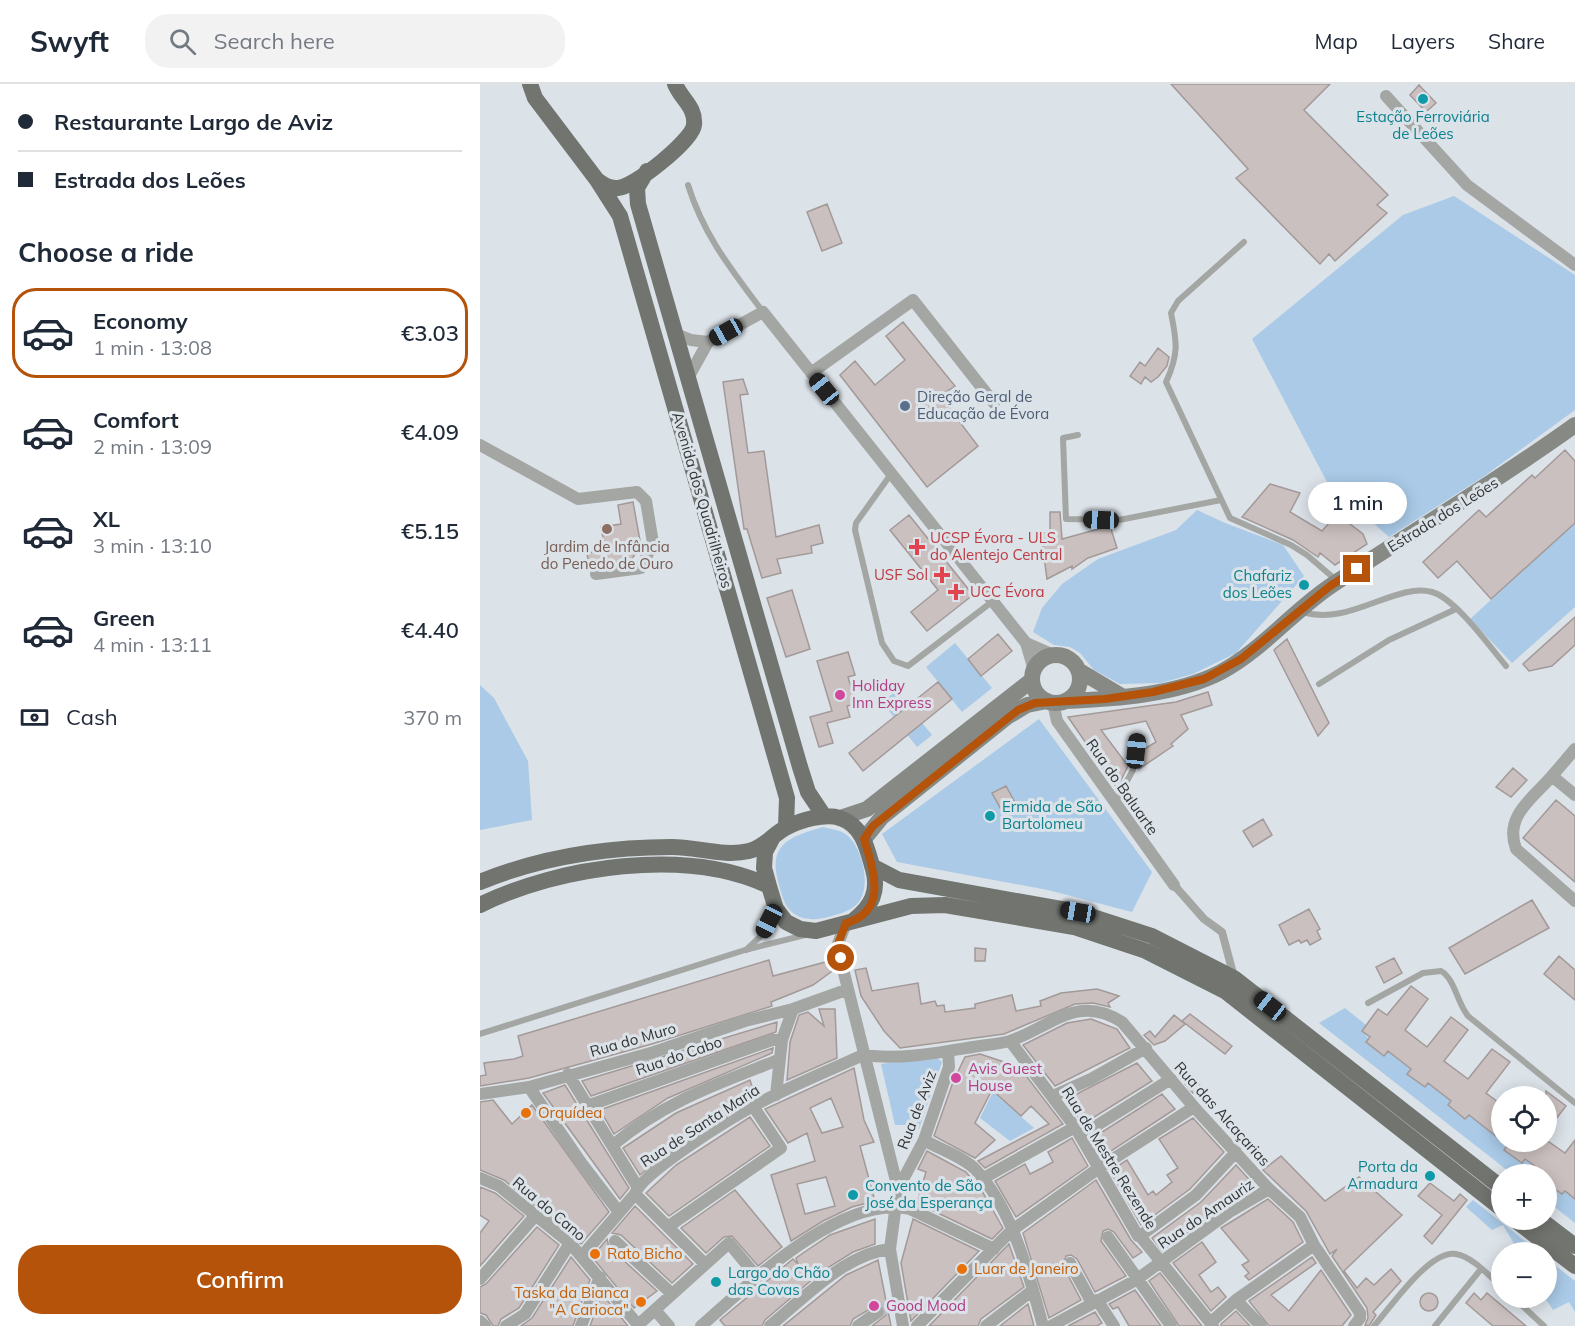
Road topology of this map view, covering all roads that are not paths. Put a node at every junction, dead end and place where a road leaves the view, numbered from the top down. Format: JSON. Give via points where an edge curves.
{"nodes":[{"id":1,"x":530,"y":84,"type":"edge"},
{"id":2,"x":680,"y":92,"type":"edge"},
{"id":3,"x":1386,"y":96,"type":"dead end"},
{"id":4,"x":647,"y":171,"type":"junction"},
{"id":5,"x":597,"y":180,"type":"junction"},
{"id":6,"x":688,"y":184,"type":"dead end"},
{"id":7,"x":1244,"y":242,"type":"dead end"},
{"id":8,"x":1575,"y":265,"type":"edge"},
{"id":9,"x":763,"y":312,"type":"junction"},
{"id":10,"x":676,"y":334,"type":"junction"},
{"id":11,"x":708,"y":342,"type":"junction"},
{"id":12,"x":811,"y":373,"type":"junction"},
{"id":13,"x":688,"y":378,"type":"junction"},
{"id":14,"x":994,"y":403,"type":"dead end"},
{"id":15,"x":1575,"y":425,"type":"edge"},
{"id":16,"x":1078,"y":435,"type":"dead end"},
{"id":17,"x":480,"y":445,"type":"edge"},
{"id":18,"x":892,"y":473,"type":"junction"},
{"id":19,"x":1221,"y":500,"type":"junction"},
{"id":20,"x":596,"y":574,"type":"dead end"},
{"id":21,"x":1338,"y":581,"type":"junction"},
{"id":22,"x":993,"y":601,"type":"junction"},
{"id":23,"x":1456,"y":609,"type":"junction"},
{"id":24,"x":1300,"y":611,"type":"junction"},
{"id":25,"x":1026,"y":643,"type":"junction"},
{"id":26,"x":1056,"y":656,"type":"junction"},
{"id":27,"x":1506,"y":666,"type":"dead end"},
{"id":28,"x":1078,"y":670,"type":"junction"},
{"id":29,"x":1033,"y":675,"type":"junction"},
{"id":30,"x":1319,"y":684,"type":"dead end"},
{"id":31,"x":1120,"y":695,"type":"junction"},
{"id":32,"x":1055,"y":702,"type":"junction"},
{"id":33,"x":1137,"y":739,"type":"dead end"},
{"id":34,"x":1575,"y":749,"type":"edge"},
{"id":35,"x":1552,"y":776,"type":"junction"},
{"id":36,"x":1575,"y":795,"type":"edge"},
{"id":37,"x":1114,"y":803,"type":"junction"},
{"id":38,"x":832,"y":817,"type":"junction"},
{"id":39,"x":780,"y":832,"type":"junction"},
{"id":40,"x":864,"y":839,"type":"junction"},
{"id":41,"x":872,"y":866,"type":"junction"},
{"id":42,"x":480,"y":882,"type":"edge"},
{"id":43,"x":1174,"y":885,"type":"joint"},
{"id":44,"x":769,"y":886,"type":"junction"},
{"id":45,"x":1575,"y":901,"type":"edge"},
{"id":46,"x":480,"y":905,"type":"edge"},
{"id":47,"x":776,"y":909,"type":"junction"},
{"id":48,"x":850,"y":922,"type":"junction"},
{"id":49,"x":816,"y":931,"type":"junction"},
{"id":50,"x":746,"y":950,"type":"junction"},
{"id":51,"x":1234,"y":978,"type":"junction"},
{"id":52,"x":846,"y":990,"type":"junction"},
{"id":53,"x":1368,"y":1003,"type":"dead end"},
{"id":54,"x":793,"y":1009,"type":"junction"},
{"id":55,"x":480,"y":1034,"type":"edge"},
{"id":56,"x":782,"y":1040,"type":"junction"},
{"id":57,"x":1010,"y":1041,"type":"junction"},
{"id":58,"x":1146,"y":1048,"type":"junction"},
{"id":59,"x":948,"y":1052,"type":"junction"},
{"id":60,"x":863,"y":1055,"type":"junction"},
{"id":61,"x":778,"y":1059,"type":"junction"},
{"id":62,"x":568,"y":1074,"type":"junction"},
{"id":63,"x":1171,"y":1079,"type":"junction"},
{"id":64,"x":529,"y":1087,"type":"junction"},
{"id":65,"x":480,"y":1094,"type":"edge"},
{"id":66,"x":776,"y":1095,"type":"junction"},
{"id":67,"x":1053,"y":1096,"type":"junction"},
{"id":68,"x":1575,"y":1102,"type":"edge"},
{"id":69,"x":587,"y":1106,"type":"junction"},
{"id":70,"x":753,"y":1106,"type":"junction"},
{"id":71,"x":1194,"y":1107,"type":"junction"},
{"id":72,"x":1078,"y":1131,"type":"junction"},
{"id":73,"x":924,"y":1140,"type":"junction"},
{"id":74,"x":613,"y":1145,"type":"junction"},
{"id":75,"x":1236,"y":1152,"type":"junction"},
{"id":76,"x":1099,"y":1168,"type":"junction"},
{"id":77,"x":480,"y":1178,"type":"edge"},
{"id":78,"x":982,"y":1179,"type":"junction"},
{"id":79,"x":1491,"y":1179,"type":"edge"},
{"id":80,"x":898,"y":1189,"type":"junction"},
{"id":81,"x":1269,"y":1189,"type":"junction"},
{"id":82,"x":636,"y":1190,"type":"junction"},
{"id":83,"x":1491,"y":1200,"type":"edge"},
{"id":84,"x":896,"y":1206,"type":"junction"},
{"id":85,"x":619,"y":1212,"type":"junction"},
{"id":86,"x":534,"y":1216,"type":"junction"},
{"id":87,"x":669,"y":1226,"type":"junction"},
{"id":88,"x":1528,"y":1230,"type":"edge"},
{"id":89,"x":1554,"y":1230,"type":"edge"},
{"id":90,"x":1011,"y":1231,"type":"junction"},
{"id":91,"x":1140,"y":1236,"type":"junction"},
{"id":92,"x":1108,"y":1237,"type":"dead end"},
{"id":93,"x":615,"y":1241,"type":"dead end"},
{"id":94,"x":570,"y":1243,"type":"junction"},
{"id":95,"x":1314,"y":1245,"type":"junction"},
{"id":96,"x":1575,"y":1246,"type":"edge"},
{"id":97,"x":890,"y":1249,"type":"junction"},
{"id":98,"x":994,"y":1249,"type":"junction"},
{"id":99,"x":582,"y":1256,"type":"junction"},
{"id":100,"x":1070,"y":1263,"type":"dead end"},
{"id":101,"x":1161,"y":1263,"type":"junction"},
{"id":102,"x":705,"y":1264,"type":"junction"},
{"id":103,"x":1575,"y":1266,"type":"edge"},
{"id":104,"x":1481,"y":1269,"type":"junction"},
{"id":105,"x":600,"y":1276,"type":"junction"},
{"id":106,"x":757,"y":1277,"type":"junction"},
{"id":107,"x":1491,"y":1278,"type":"edge"},
{"id":108,"x":480,"y":1279,"type":"edge"},
{"id":109,"x":1138,"y":1279,"type":"junction"},
{"id":110,"x":1033,"y":1290,"type":"junction"},
{"id":111,"x":671,"y":1293,"type":"junction"},
{"id":112,"x":1236,"y":1300,"type":"junction"},
{"id":113,"x":1095,"y":1301,"type":"junction"},
{"id":114,"x":889,"y":1306,"type":"junction"},
{"id":115,"x":1525,"y":1308,"type":"edge"},
{"id":116,"x":655,"y":1310,"type":"junction"},
{"id":117,"x":480,"y":1321,"type":"edge"},
{"id":118,"x":1072,"y":1321,"type":"edge"},
{"id":119,"x":715,"y":1322,"type":"edge"},
{"id":120,"x":1212,"y":1324,"type":"edge"},
{"id":121,"x":639,"y":1325,"type":"edge"},
{"id":122,"x":485,"y":1326,"type":"edge"},
{"id":123,"x":506,"y":1326,"type":"edge"},
{"id":124,"x":580,"y":1326,"type":"edge"},
{"id":125,"x":669,"y":1326,"type":"edge"},
{"id":126,"x":701,"y":1326,"type":"edge"},
{"id":127,"x":770,"y":1326,"type":"edge"},
{"id":128,"x":858,"y":1326,"type":"edge"},
{"id":129,"x":903,"y":1326,"type":"edge"},
{"id":130,"x":917,"y":1326,"type":"edge"},
{"id":131,"x":986,"y":1326,"type":"edge"},
{"id":132,"x":1043,"y":1326,"type":"edge"},
{"id":133,"x":1051,"y":1326,"type":"edge"},
{"id":134,"x":1114,"y":1326,"type":"edge"},
{"id":135,"x":1172,"y":1326,"type":"edge"},
{"id":136,"x":1261,"y":1326,"type":"edge"},
{"id":137,"x":1354,"y":1326,"type":"edge"},
{"id":138,"x":1374,"y":1326,"type":"edge"},
{"id":139,"x":1435,"y":1326,"type":"edge"},
{"id":140,"x":1544,"y":1326,"type":"edge"}],
"edges":[{"from":1,"to":5,"type":"main road","name":"Avenida dos Quadrilheiros","via":[[534,98]]},
{"from":2,"to":4,"type":"main road","via":[[694,122],[691,135]]},
{"from":3,"to":8,"type":"street","via":[[1467,185]]},
{"from":4,"to":5,"type":"main road","via":[[617,189]]},
{"from":4,"to":10,"type":"main road","name":"Avenida dos Quadrilheiros","via":[[638,188],[638,204]]},
{"from":5,"to":39,"type":"main road","name":"Avenida dos Quadrilheiros","via":[[617,208],[625,233],[787,798]]},
{"from":6,"to":9,"type":"lane","via":[[699,219],[714,246]]},
{"from":7,"to":19,"type":"lane","via":[[1178,301],[1171,313],[1177,346],[1175,364],[1166,382]]},
{"from":9,"to":11,"type":"street"},
{"from":9,"to":12,"type":"street"},
{"from":10,"to":11,"type":"street"},
{"from":10,"to":13,"type":"main road","name":"Avenida dos Quadrilheiros"},
{"from":11,"to":13,"type":"street"},
{"from":12,"to":14,"type":"street","via":[[913,300]]},
{"from":12,"to":18,"type":"street"},
{"from":13,"to":38,"type":"main road","name":"Avenida dos Quadrilheiros","via":[[806,784],[815,805]]},
{"from":15,"to":21,"type":"main road","name":"Estrada dos Leões","via":[[1508,474]]},
{"from":16,"to":19,"type":"lane","via":[[1063,438],[1066,519],[1119,520]]},
{"from":17,"to":20,"type":"street","via":[[578,499],[637,492],[646,501],[653,543],[641,568]]},
{"from":18,"to":22,"type":"street"},
{"from":18,"to":22,"type":"lane","via":[[855,530],[882,643],[894,661],[908,666]]},
{"from":19,"to":21,"type":"lane","via":[[1230,518],[1291,545]]},
{"from":21,"to":24,"type":"main road","name":"Estrada dos Leões"},
{"from":22,"to":25,"type":"street"},
{"from":23,"to":24,"type":"lane","via":[[1432,592],[1413,592],[1331,616]]},
{"from":23,"to":27,"type":"lane"},
{"from":23,"to":30,"type":"lane","via":[[1389,640]]},
{"from":24,"to":31,"type":"main road","name":"Estrada dos Leões","via":[[1221,672],[1170,689]]},
{"from":25,"to":26,"type":"street"},
{"from":25,"to":29,"type":"street"},
{"from":26,"to":28,"type":"main road","via":[[1073,663]]},
{"from":26,"to":29,"type":"main road","via":[[1039,663]]},
{"from":28,"to":31,"type":"main road"},
{"from":28,"to":32,"type":"main road","via":[[1078,688]]},
{"from":29,"to":32,"type":"main road","via":[[1039,696]]},
{"from":29,"to":38,"type":"main road","via":[[867,809]]},
{"from":31,"to":32,"type":"main road","name":"Estrada dos Leões"},
{"from":32,"to":37,"type":"street","name":"Rua do Baluarte","via":[[1057,722]]},
{"from":32,"to":40,"type":"main road","name":"Estrada dos Leões","via":[[1027,705],[1007,717],[882,817]]},
{"from":33,"to":37,"type":"lane","via":[[1133,770]]},
{"from":34,"to":35,"type":"street"},
{"from":35,"to":36,"type":"street"},
{"from":35,"to":45,"type":"street","via":[[1514,820],[1513,839],[1516,849]]},
{"from":37,"to":43,"type":"street","name":"Rua do Baluarte"},
{"from":38,"to":39,"type":"main road"},
{"from":38,"to":40,"type":"main road","via":[[854,826]]},
{"from":39,"to":42,"type":"main road","via":[[760,848],[740,853],[645,847],[561,857],[516,867]]},
{"from":39,"to":44,"type":"main road","via":[[765,852]]},
{"from":40,"to":41,"type":"main road"},
{"from":41,"to":48,"type":"main road","via":[[876,880],[874,896],[867,910]]},
{"from":41,"to":51,"type":"main road","via":[[899,880],[1078,912],[1152,936]]},
{"from":43,"to":51,"type":"street","via":[[1204,919],[1222,932]]},
{"from":44,"to":46,"type":"main road","via":[[705,867],[623,867],[546,881]]},
{"from":44,"to":47,"type":"main road"},
{"from":47,"to":49,"type":"main road","via":[[786,922]]},
{"from":47,"to":50,"type":"lane","via":[[763,934]]},
{"from":48,"to":49,"type":"main road"},
{"from":48,"to":52,"type":"street","name":"Rua de Aviz","via":[[838,944]]},
{"from":48,"to":83,"type":"main road","via":[[911,906],[945,905],[1074,927],[1146,951],[1225,992]]},
{"from":49,"to":50,"type":"lane"},
{"from":50,"to":55,"type":"lane"},
{"from":51,"to":79,"type":"main road"},
{"from":52,"to":54,"type":"street","name":"Rua do Muro"},
{"from":52,"to":60,"type":"street","name":"Rua de Aviz"},
{"from":53,"to":68,"type":"lane","via":[[1423,973],[1441,971],[1468,1016]]},
{"from":54,"to":56,"type":"street"},
{"from":54,"to":62,"type":"street","name":"Rua do Muro"},
{"from":56,"to":61,"type":"street"},
{"from":56,"to":69,"type":"street","name":"Rua do Cabo","via":[[760,1043]]},
{"from":57,"to":58,"type":"street","name":"Rua das Alcaçarias","via":[[1066,1014],[1095,1010],[1122,1022]]},
{"from":57,"to":59,"type":"street","name":"Rua das Alcaçarias"},
{"from":57,"to":67,"type":"street","name":"Rua de Mestre Rezende"},
{"from":58,"to":63,"type":"street","name":"Rua das Alcaçarias"},
{"from":58,"to":67,"type":"street"},
{"from":59,"to":60,"type":"street","name":"Rua de Aviz","via":[[898,1057]]},
{"from":59,"to":73,"type":"street","name":"Rua de Aviz","via":[[949,1067]]},
{"from":60,"to":66,"type":"street","name":"Rua de Santa Maria"},
{"from":60,"to":80,"type":"street","name":"Rua de Aviz"},
{"from":61,"to":66,"type":"street"},
{"from":61,"to":74,"type":"street","via":[[676,1101]]},
{"from":62,"to":64,"type":"street","name":"Rua do Muro"},
{"from":62,"to":69,"type":"street"},
{"from":63,"to":71,"type":"street","name":"Rua das Alcaçarias"},
{"from":63,"to":72,"type":"street"},
{"from":64,"to":65,"type":"street","name":"Rua do Muro"},
{"from":64,"to":85,"type":"street"},
{"from":66,"to":70,"type":"street","name":"Rua de Santa Maria"},
{"from":67,"to":72,"type":"street","name":"Rua de Mestre Rezende"},
{"from":69,"to":74,"type":"street"},
{"from":70,"to":82,"type":"street","name":"Rua de Santa Maria","via":[[658,1168]]},
{"from":70,"to":87,"type":"street","via":[[781,1148]]},
{"from":71,"to":75,"type":"street","name":"Rua das Alcaçarias"},
{"from":71,"to":76,"type":"street"},
{"from":72,"to":76,"type":"street","name":"Rua de Mestre Rezende"},
{"from":72,"to":78,"type":"street"},
{"from":73,"to":78,"type":"street","via":[[975,1168]]},
{"from":73,"to":80,"type":"street","name":"Rua de Aviz"},
{"from":74,"to":82,"type":"street"},
{"from":75,"to":81,"type":"street","name":"Rua das Alcaçarias"},
{"from":75,"to":91,"type":"street","via":[[1196,1195]]},
{"from":76,"to":90,"type":"street"},
{"from":76,"to":91,"type":"street","name":"Rua de Mestre Rezende"},
{"from":77,"to":86,"type":"street","name":"Rua do Cano","via":[[499,1186]]},
{"from":78,"to":90,"type":"street"},
{"from":80,"to":84,"type":"street","name":"Rua de Aviz"},
{"from":81,"to":95,"type":"street","name":"Rua das Alcaçarias","via":[[1300,1217]]},
{"from":81,"to":101,"type":"street","name":"Rua do Amauriz","via":[[1231,1211]]},
{"from":82,"to":85,"type":"street","name":"Rua de Santa Maria"},
{"from":82,"to":87,"type":"street"},
{"from":84,"to":97,"type":"street","name":"Rua de Aviz"},
{"from":84,"to":98,"type":"street"},
{"from":84,"to":106,"type":"street","via":[[871,1210],[816,1232]]},
{"from":85,"to":99,"type":"street","name":"Rua de Santa Maria"},
{"from":86,"to":94,"type":"street","name":"Rua do Cano"},
{"from":86,"to":108,"type":"street"},
{"from":87,"to":102,"type":"street"},
{"from":88,"to":103,"type":"main road"},
{"from":89,"to":96,"type":"main road"},
{"from":90,"to":98,"type":"street"},
{"from":90,"to":110,"type":"street"},
{"from":91,"to":101,"type":"street","name":"Rua de Mestre Rezende"},
{"from":92,"to":109,"type":"street"},
{"from":93,"to":111,"type":"street"},
{"from":94,"to":99,"type":"street","name":"Rua do Cano"},
{"from":94,"to":123,"type":"street","via":[[525,1314]]},
{"from":95,"to":112,"type":"street"},
{"from":95,"to":137,"type":"street","name":"Rua das Alcaçarias","via":[[1360,1313]]},
{"from":97,"to":114,"type":"street","name":"Rua de Aviz"},
{"from":97,"to":127,"type":"street","via":[[855,1259]]},
{"from":98,"to":130,"type":"street"},
{"from":99,"to":105,"type":"street","name":"Rua do Cano"},
{"from":100,"to":113,"type":"street"},
{"from":101,"to":109,"type":"street","name":"Rua do Amauriz"},
{"from":101,"to":120,"type":"street","name":"Rua de Mestre Rezende"},
{"from":102,"to":106,"type":"street","via":[[729,1243]]},
{"from":102,"to":111,"type":"street"},
{"from":104,"to":107,"type":"lane"},
{"from":104,"to":138,"type":"lane","via":[[1456,1254],[1434,1259]]},
{"from":104,"to":139,"type":"lane"},
{"from":105,"to":121,"type":"street","name":"Rua do Cano"},
{"from":105,"to":124,"type":"street"},
{"from":106,"to":119,"type":"street"},
{"from":109,"to":113,"type":"street"},
{"from":109,"to":135,"type":"street"},
{"from":110,"to":131,"type":"street"},
{"from":110,"to":132,"type":"street"},
{"from":111,"to":116,"type":"street"},
{"from":112,"to":120,"type":"street"},
{"from":112,"to":136,"type":"street"},
{"from":113,"to":118,"type":"street"},
{"from":113,"to":134,"type":"street"},
{"from":114,"to":128,"type":"street"},
{"from":114,"to":129,"type":"street","name":"Rua de Aviz"},
{"from":115,"to":140,"type":"lane"},
{"from":116,"to":121,"type":"street"},
{"from":116,"to":125,"type":"street"},
{"from":117,"to":122,"type":"street"},
{"from":118,"to":133,"type":"street"},
{"from":119,"to":126,"type":"street"}]}
